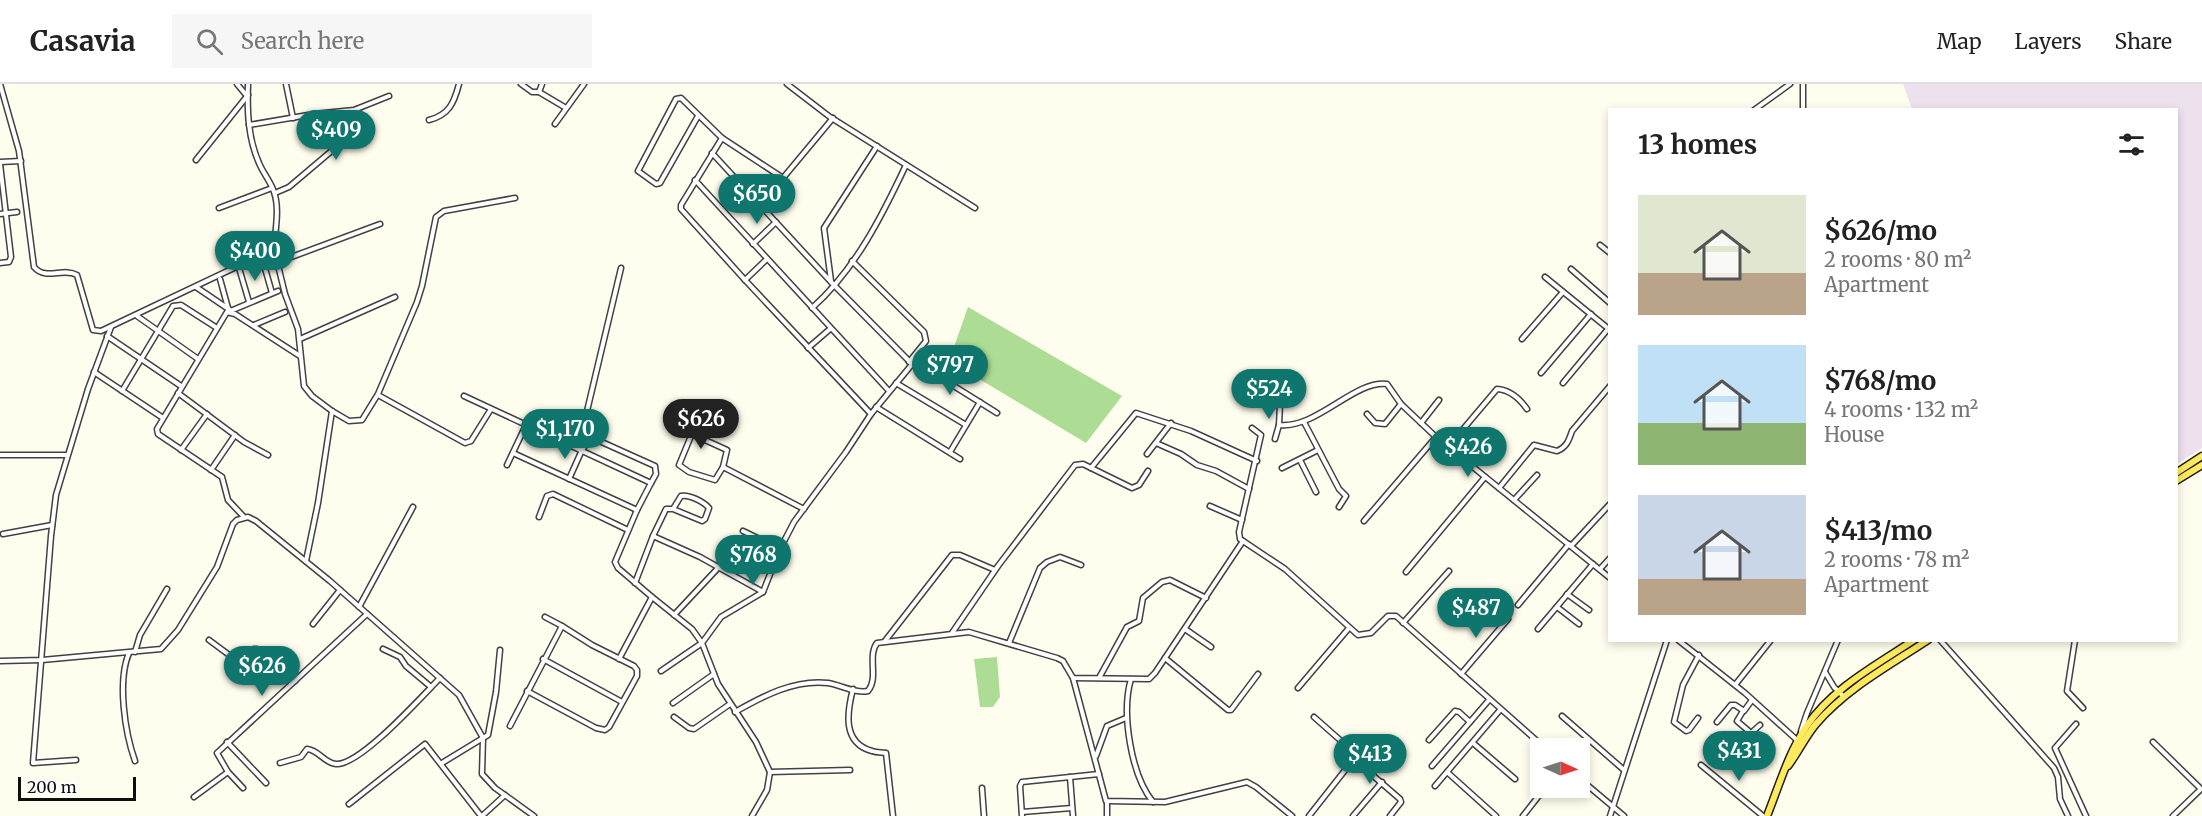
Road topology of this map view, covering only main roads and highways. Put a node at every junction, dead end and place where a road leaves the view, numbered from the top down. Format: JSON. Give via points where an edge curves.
{"nodes":[{"id":1,"x":2202,"y":456,"type":"edge"},
{"id":2,"x":2202,"y":465,"type":"edge"},
{"id":3,"x":2178,"y":472,"type":"edge"},
{"id":4,"x":2178,"y":480,"type":"edge"},
{"id":5,"x":1911,"y":642,"type":"edge"},
{"id":6,"x":1926,"y":642,"type":"edge"},
{"id":7,"x":1841,"y":695,"type":"junction"},
{"id":8,"x":1784,"y":772,"type":"junction"},
{"id":9,"x":1765,"y":816,"type":"edge"}],
"edges":[{"from":1,"to":3,"type":"main road"},
{"from":2,"to":4,"type":"main road"},
{"from":5,"to":7,"type":"main road","via":[[1868,670]]},
{"from":6,"to":7,"type":"main road"},
{"from":7,"to":8,"type":"main road","via":[[1816,723]]},
{"from":7,"to":8,"type":"main road","via":[[1814,716]]},
{"from":8,"to":9,"type":"main road"}]}
